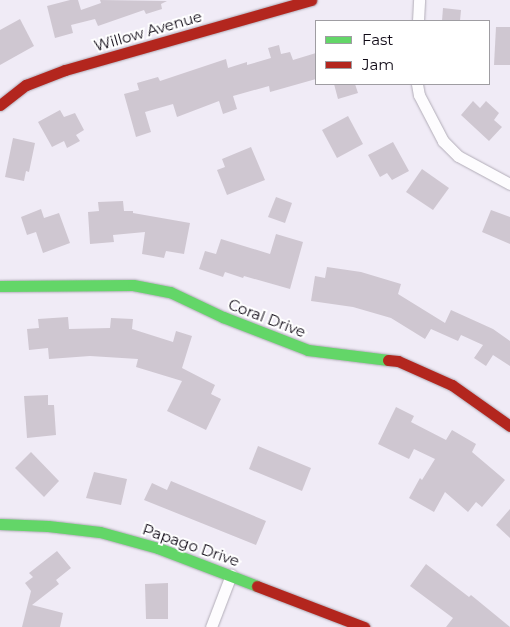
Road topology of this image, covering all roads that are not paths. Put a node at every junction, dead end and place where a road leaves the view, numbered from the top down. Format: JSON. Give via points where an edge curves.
{"nodes":[{"id":1,"x":311,"y":0,"type":"edge"},
{"id":2,"x":419,"y":0,"type":"edge"},
{"id":3,"x":418,"y":20,"type":"edge"},
{"id":4,"x":417,"y":85,"type":"edge"},
{"id":5,"x":0,"y":105,"type":"edge"},
{"id":6,"x":510,"y":184,"type":"edge"},
{"id":7,"x":0,"y":286,"type":"edge"},
{"id":8,"x":510,"y":426,"type":"edge"},
{"id":9,"x":0,"y":524,"type":"edge"},
{"id":10,"x":231,"y":575,"type":"junction"},
{"id":11,"x":211,"y":627,"type":"edge"},
{"id":12,"x":364,"y":627,"type":"edge"}],
"edges":[{"from":1,"to":5,"type":"street","name":"Willow Avenue","via":[[65,70],[26,86]]},
{"from":2,"to":3,"type":"street"},
{"from":4,"to":6,"type":"street","via":[[418,94],[443,141],[458,156]]},
{"from":7,"to":8,"type":"street","name":"Coral Drive","via":[[134,286],[170,292],[223,317],[308,350],[398,361],[452,385]]},
{"from":9,"to":10,"type":"street","name":"Papago Drive","via":[[100,532],[158,548]]},
{"from":10,"to":11,"type":"street"},
{"from":10,"to":12,"type":"street","name":"Papago Drive"}]}
